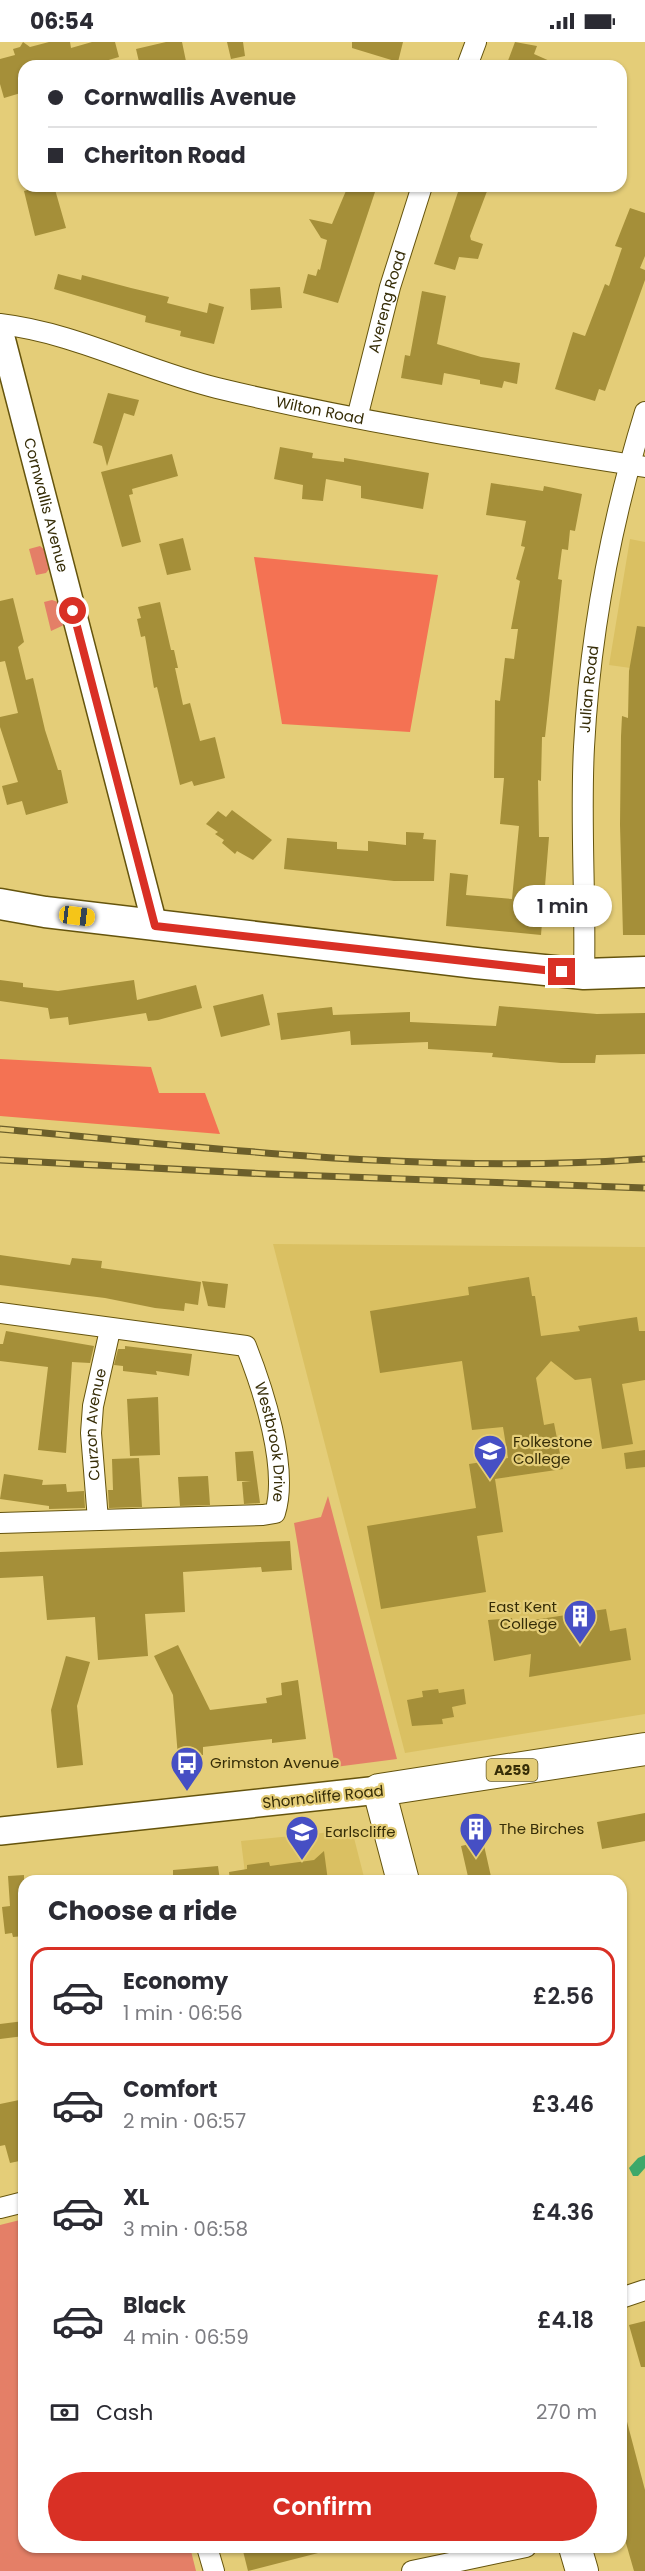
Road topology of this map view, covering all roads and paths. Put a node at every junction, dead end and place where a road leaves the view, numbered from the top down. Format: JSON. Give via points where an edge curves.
{"nodes":[{"id":1,"x":476,"y":42,"type":"edge"},
{"id":2,"x":469,"y":60,"type":"edge"},
{"id":3,"x":420,"y":192,"type":"edge"},
{"id":4,"x":0,"y":326,"type":"edge"},
{"id":5,"x":645,"y":411,"type":"edge"},
{"id":6,"x":357,"y":418,"type":"junction"},
{"id":7,"x":637,"y":465,"type":"edge"},
{"id":8,"x":0,"y":904,"type":"edge"},
{"id":9,"x":155,"y":926,"type":"junction"},
{"id":10,"x":645,"y":972,"type":"edge"},
{"id":11,"x":584,"y":974,"type":"junction"},
{"id":12,"x":0,"y":1313,"type":"edge"},
{"id":13,"x":110,"y":1330,"type":"junction"},
{"id":14,"x":98,"y":1520,"type":"junction"},
{"id":15,"x":0,"y":1523,"type":"edge"},
{"id":16,"x":645,"y":1749,"type":"edge"},
{"id":17,"x":379,"y":1790,"type":"junction"},
{"id":18,"x":0,"y":1831,"type":"edge"},
{"id":19,"x":401,"y":1875,"type":"edge"},
{"id":20,"x":18,"y":2204,"type":"edge"},
{"id":21,"x":0,"y":2208,"type":"edge"},
{"id":22,"x":645,"y":2290,"type":"edge"},
{"id":23,"x":627,"y":2296,"type":"edge"},
{"id":24,"x":208,"y":2553,"type":"edge"},
{"id":25,"x":498,"y":2553,"type":"edge"},
{"id":26,"x":577,"y":2553,"type":"edge"},
{"id":27,"x":213,"y":2571,"type":"edge"},
{"id":28,"x":412,"y":2571,"type":"edge"},
{"id":29,"x":582,"y":2571,"type":"edge"}],
"edges":[{"from":1,"to":2,"type":"street"},
{"from":3,"to":6,"type":"street","name":"Avereng Road","via":[[390,287]]},
{"from":4,"to":6,"type":"street","name":"Wilton Road","via":[[55,334],[213,387]]},
{"from":4,"to":9,"type":"street","name":"Cornwallis Avenue"},
{"from":5,"to":7,"type":"street","name":"Julian Road"},
{"from":6,"to":7,"type":"street","name":"Wilton Road"},
{"from":7,"to":11,"type":"street","name":"Julian Road","via":[[597,625],[588,698],[581,829]]},
{"from":8,"to":9,"type":"main road"},
{"from":9,"to":11,"type":"main road"},
{"from":10,"to":11,"type":"main road"},
{"from":12,"to":13,"type":"street","name":"Westbrook Drive"},
{"from":13,"to":14,"type":"street","name":"Curzon Avenue","via":[[91,1433]]},
{"from":13,"to":14,"type":"street","name":"Westbrook Drive","via":[[246,1346],[274,1435],[279,1502],[275,1513],[263,1515]]},
{"from":14,"to":15,"type":"street","name":"Westbrook Drive"},
{"from":16,"to":17,"type":"highway","name":"Shorncliffe Road","number":"A259"},
{"from":17,"to":18,"type":"main road","name":"Shorncliffe Road"},
{"from":17,"to":19,"type":"highway"},
{"from":20,"to":21,"type":"street"},
{"from":22,"to":23,"type":"street"},
{"from":24,"to":27,"type":"street"},
{"from":25,"to":28,"type":"street"},
{"from":26,"to":29,"type":"highway"}]}
